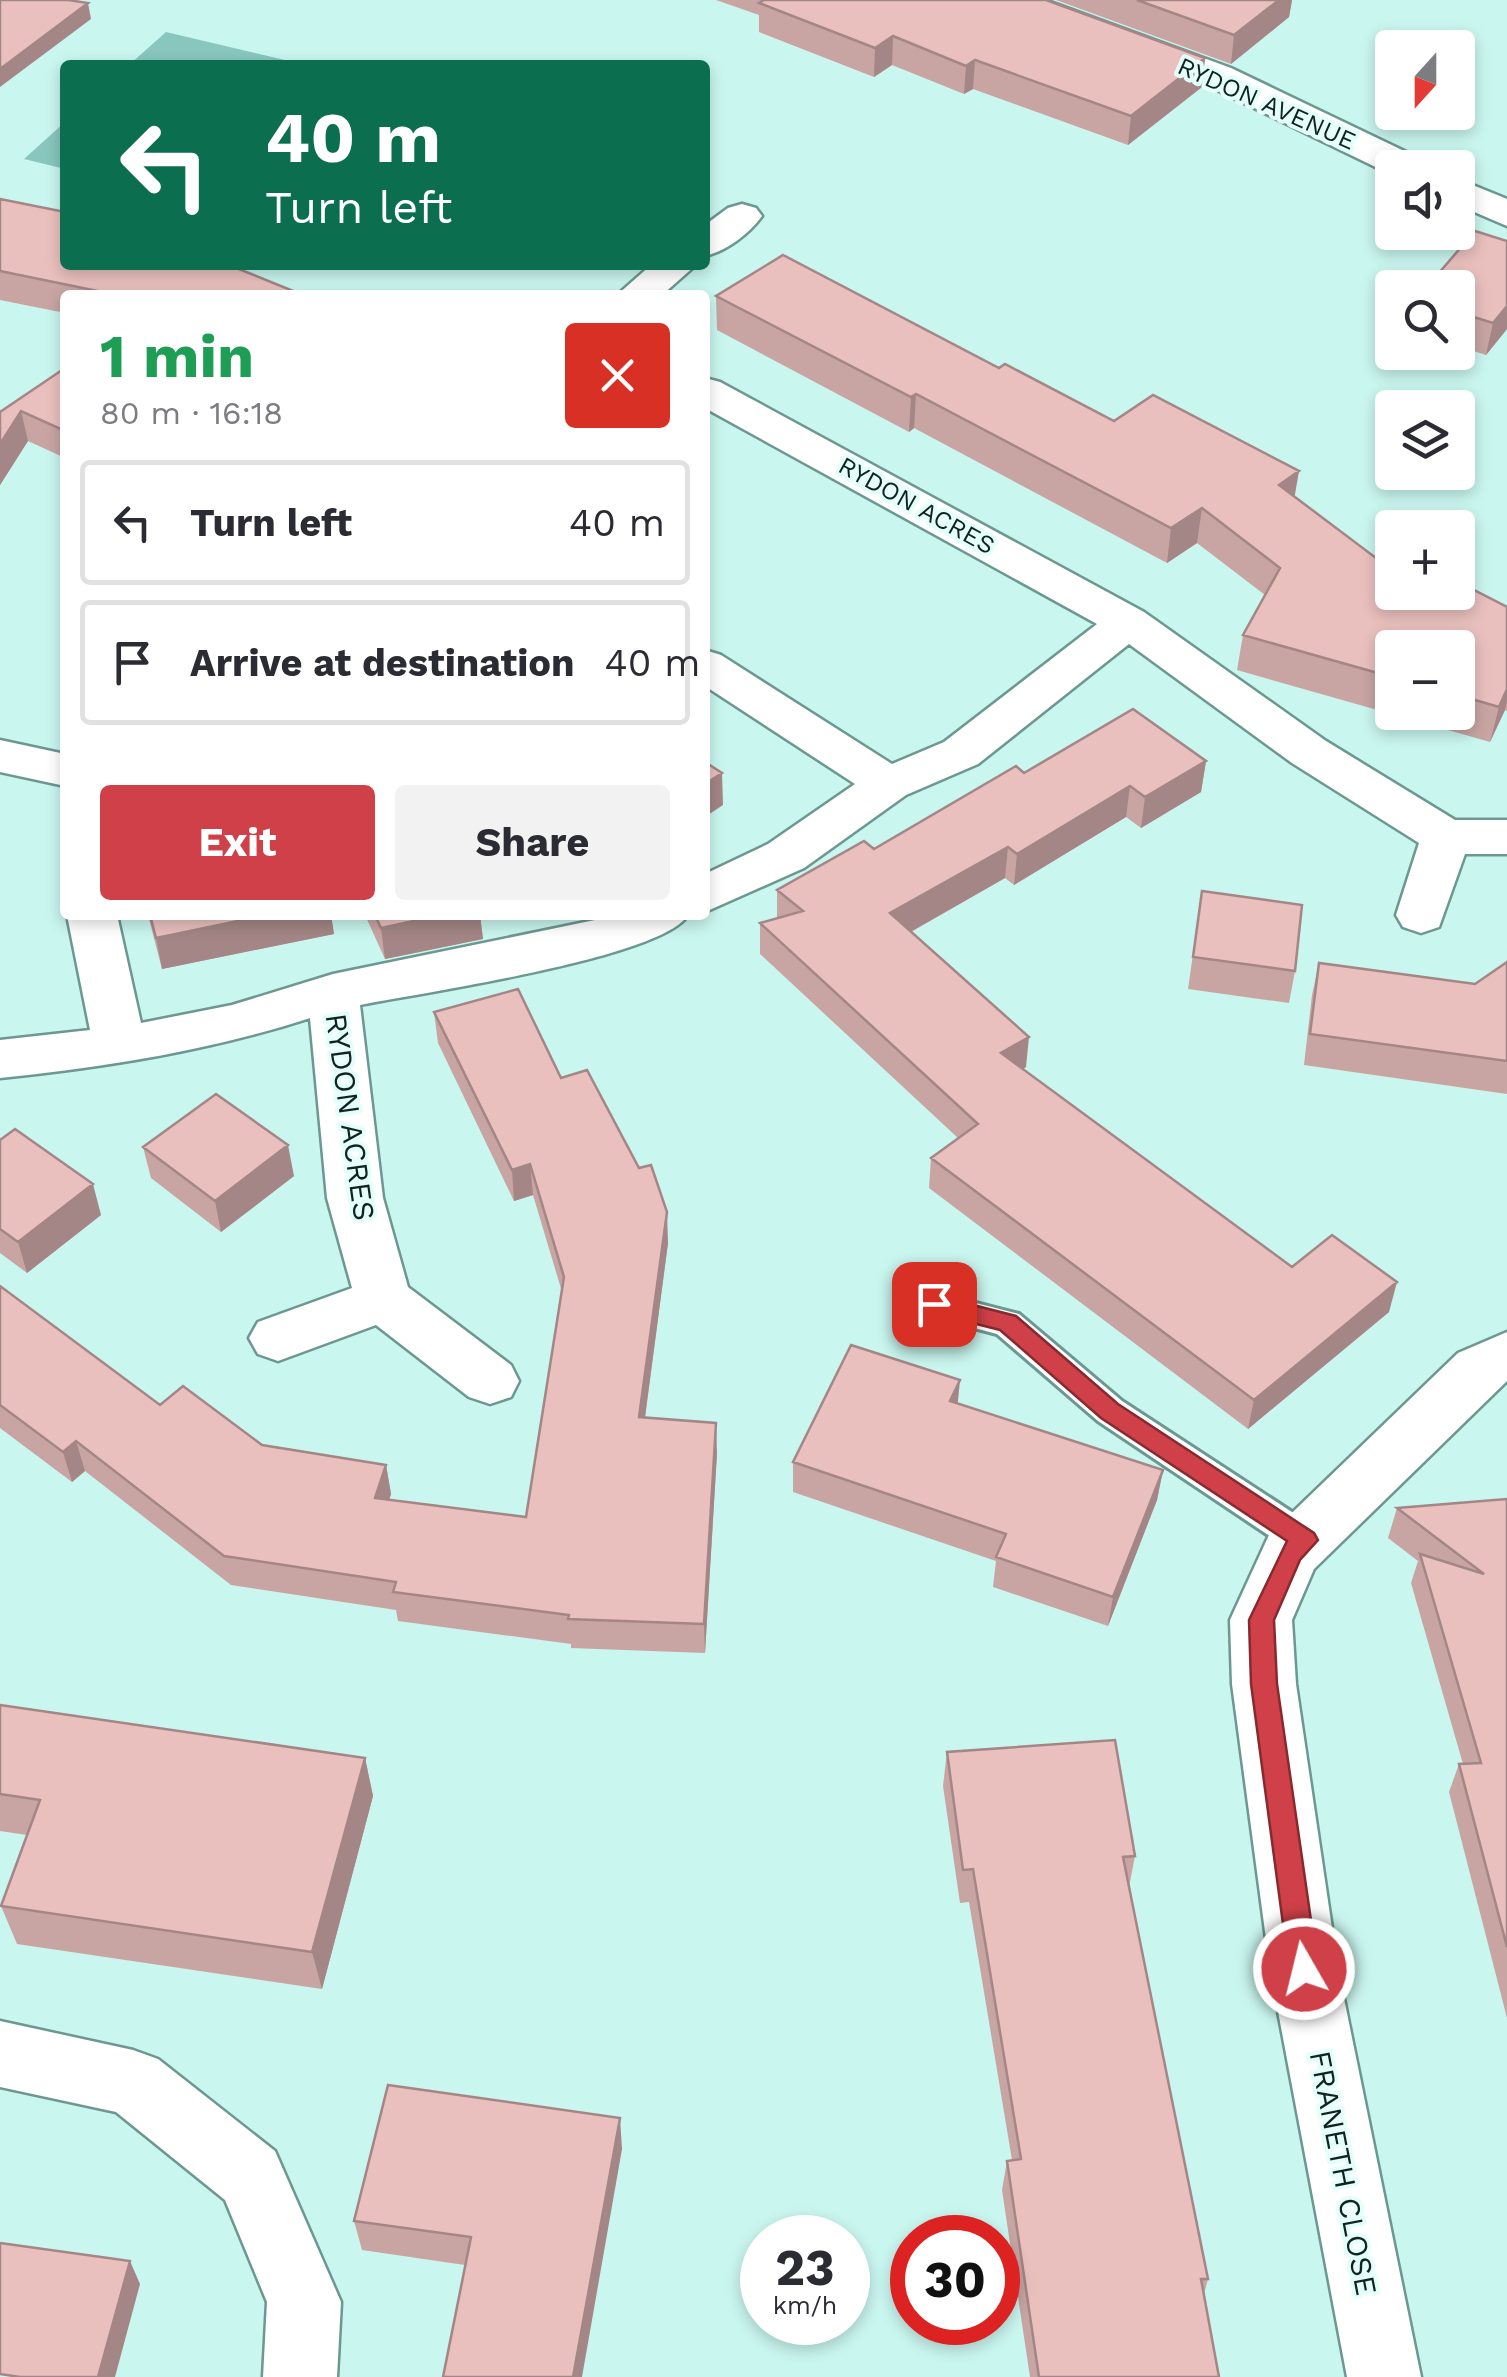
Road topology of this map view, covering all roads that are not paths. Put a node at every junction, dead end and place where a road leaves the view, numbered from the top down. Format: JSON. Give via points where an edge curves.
{"nodes":[{"id":1,"x":1012,"y":0,"type":"edge"},
{"id":2,"x":1107,"y":0,"type":"edge"},
{"id":3,"x":1202,"y":36,"type":"edge"},
{"id":4,"x":1375,"y":152,"type":"edge"},
{"id":5,"x":1475,"y":199,"type":"edge"},
{"id":6,"x":1507,"y":214,"type":"edge"},
{"id":7,"x":742,"y":216,"type":"dead end"},
{"id":8,"x":710,"y":240,"type":"edge"},
{"id":9,"x":669,"y":270,"type":"edge"},
{"id":10,"x":643,"y":290,"type":"edge"},
{"id":11,"x":710,"y":393,"type":"edge"},
{"id":12,"x":1128,"y":622,"type":"junction"},
{"id":13,"x":710,"y":668,"type":"edge"},
{"id":14,"x":0,"y":756,"type":"edge"},
{"id":15,"x":60,"y":769,"type":"edge"},
{"id":16,"x":889,"y":784,"type":"junction"},
{"id":17,"x":1446,"y":837,"type":"junction"},
{"id":18,"x":1507,"y":837,"type":"edge"},
{"id":19,"x":710,"y":893,"type":"edge"},
{"id":20,"x":1421,"y":915,"type":"dead end"},
{"id":21,"x":93,"y":920,"type":"edge"},
{"id":22,"x":653,"y":920,"type":"edge"},
{"id":23,"x":333,"y":992,"type":"junction"},
{"id":24,"x":120,"y":1046,"type":"junction"},
{"id":25,"x":0,"y":1059,"type":"edge"},
{"id":26,"x":383,"y":1299,"type":"junction"},
{"id":27,"x":934,"y":1304,"type":"dead end"},
{"id":28,"x":278,"y":1338,"type":"dead end"},
{"id":29,"x":1507,"y":1355,"type":"edge"},
{"id":30,"x":490,"y":1381,"type":"dead end"},
{"id":31,"x":1305,"y":1540,"type":"junction"},
{"id":32,"x":0,"y":2054,"type":"edge"},
{"id":33,"x":300,"y":2377,"type":"edge"},
{"id":34,"x":1384,"y":2377,"type":"edge"}],
"edges":[{"from":1,"to":4,"type":"street","name":"RYDON AVENUE","via":[[1218,76]]},
{"from":2,"to":3,"type":"street"},
{"from":5,"to":6,"type":"street"},
{"from":7,"to":8,"type":"street"},
{"from":9,"to":10,"type":"street"},
{"from":11,"to":12,"type":"street","name":"RYDON ACRES"},
{"from":12,"to":16,"type":"street","via":[[960,753]]},
{"from":12,"to":17,"type":"street","name":"RYDON ACRES","via":[[1309,752]]},
{"from":13,"to":16,"type":"street"},
{"from":14,"to":15,"type":"street"},
{"from":16,"to":19,"type":"street","via":[[786,856]]},
{"from":17,"to":18,"type":"street"},
{"from":17,"to":20,"type":"street"},
{"from":21,"to":24,"type":"street"},
{"from":22,"to":23,"type":"street","name":"RYDON ACRES","via":[[626,933]]},
{"from":23,"to":24,"type":"street","name":"RYDON ACRES","via":[[235,1023]]},
{"from":23,"to":26,"type":"street","name":"RYDON ACRES","via":[[355,1198]]},
{"from":24,"to":25,"type":"street","name":"RYDON ACRES"},
{"from":26,"to":28,"type":"street"},
{"from":26,"to":30,"type":"street"},
{"from":27,"to":31,"type":"lane","via":[[1007,1323],[1110,1411]]},
{"from":29,"to":31,"type":"street","name":"FRANETH CLOSE","via":[[1478,1368]]},
{"from":31,"to":34,"type":"street","name":"FRANETH CLOSE","via":[[1290,1554],[1262,1620],[1264,1684],[1304,1969]]},
{"from":32,"to":33,"type":"street","via":[[132,2083],[250,2176],[304,2302]]}]}
